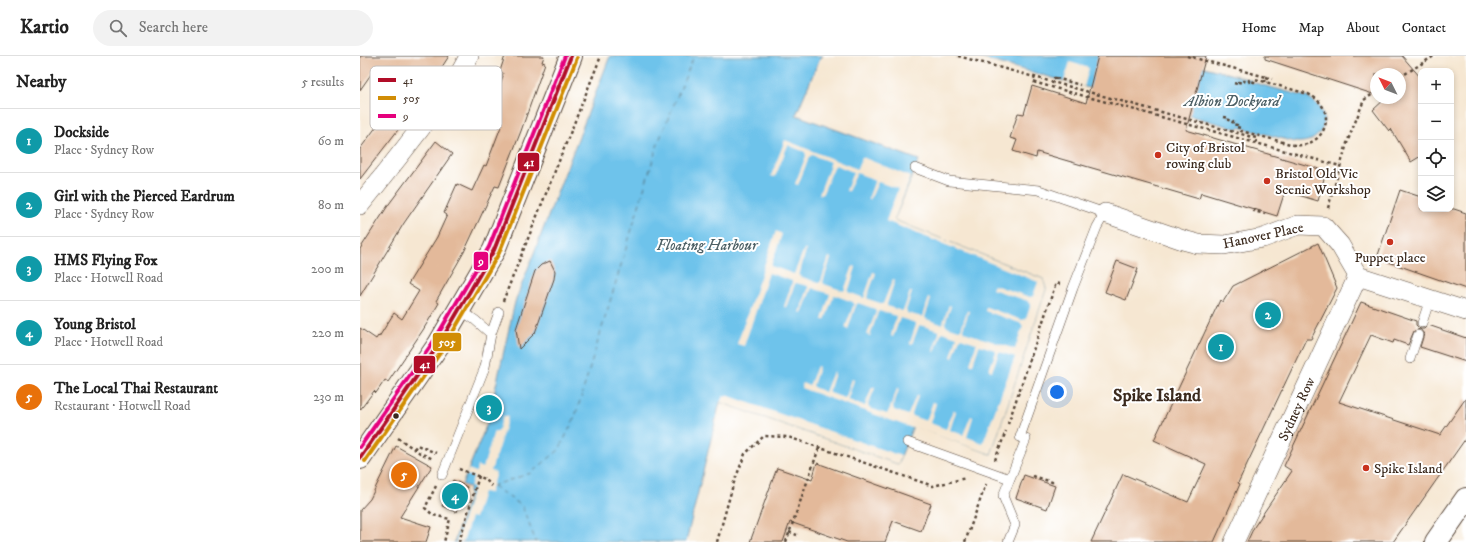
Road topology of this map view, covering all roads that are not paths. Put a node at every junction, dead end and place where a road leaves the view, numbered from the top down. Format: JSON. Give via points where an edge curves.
{"nodes":[{"id":1,"x":469,"y":56,"type":"edge"},
{"id":2,"x":571,"y":56,"type":"edge"},
{"id":3,"x":464,"y":66,"type":"edge"},
{"id":4,"x":420,"y":130,"type":"edge"},
{"id":5,"x":915,"y":168,"type":"dead end"},
{"id":6,"x":360,"y":205,"type":"edge"},
{"id":7,"x":1105,"y":213,"type":"junction"},
{"id":8,"x":1358,"y":276,"type":"junction"},
{"id":9,"x":1430,"y":299,"type":"junction"},
{"id":10,"x":459,"y":309,"type":"junction"},
{"id":11,"x":1466,"y":311,"type":"edge"},
{"id":12,"x":499,"y":312,"type":"road end"},
{"id":13,"x":1422,"y":323,"type":"dead end"},
{"id":14,"x":491,"y":334,"type":"junction"},
{"id":15,"x":1418,"y":335,"type":"dead end"},
{"id":16,"x":1410,"y":359,"type":"dead end"},
{"id":17,"x":372,"y":437,"type":"edge"},
{"id":18,"x":907,"y":442,"type":"dead end"},
{"id":19,"x":360,"y":458,"type":"edge"},
{"id":20,"x":442,"y":475,"type":"road end"},
{"id":21,"x":1010,"y":479,"type":"junction"},
{"id":22,"x":1466,"y":500,"type":"edge"},
{"id":23,"x":1008,"y":542,"type":"edge"},
{"id":24,"x":1234,"y":542,"type":"edge"},
{"id":25,"x":1436,"y":542,"type":"edge"}],
"edges":[{"from":1,"to":3,"type":"street"},
{"from":2,"to":10,"type":"main road","via":[[494,250]]},
{"from":4,"to":6,"type":"street"},
{"from":5,"to":7,"type":"lane","via":[[949,181],[1039,190]]},
{"from":7,"to":8,"type":"street","name":"Hanover Place","via":[[1198,244],[1224,245],[1263,238],[1298,225],[1323,226],[1340,245]]},
{"from":7,"to":21,"type":"lane","via":[[1060,325],[1020,437],[1026,439]]},
{"from":8,"to":9,"type":"street"},
{"from":8,"to":24,"type":"street","name":"Sydney Row"},
{"from":9,"to":11,"type":"street"},
{"from":9,"to":13,"type":"lane"},
{"from":10,"to":14,"type":"lane"},
{"from":10,"to":17,"type":"main road","via":[[439,344]]},
{"from":12,"to":14,"type":"lane"},
{"from":14,"to":20,"type":"lane","via":[[485,367]]},
{"from":15,"to":16,"type":"lane"},
{"from":17,"to":19,"type":"main road"},
{"from":18,"to":21,"type":"lane"},
{"from":21,"to":23,"type":"lane","via":[[1004,496],[1014,525]]},
{"from":22,"to":25,"type":"main road"}]}
